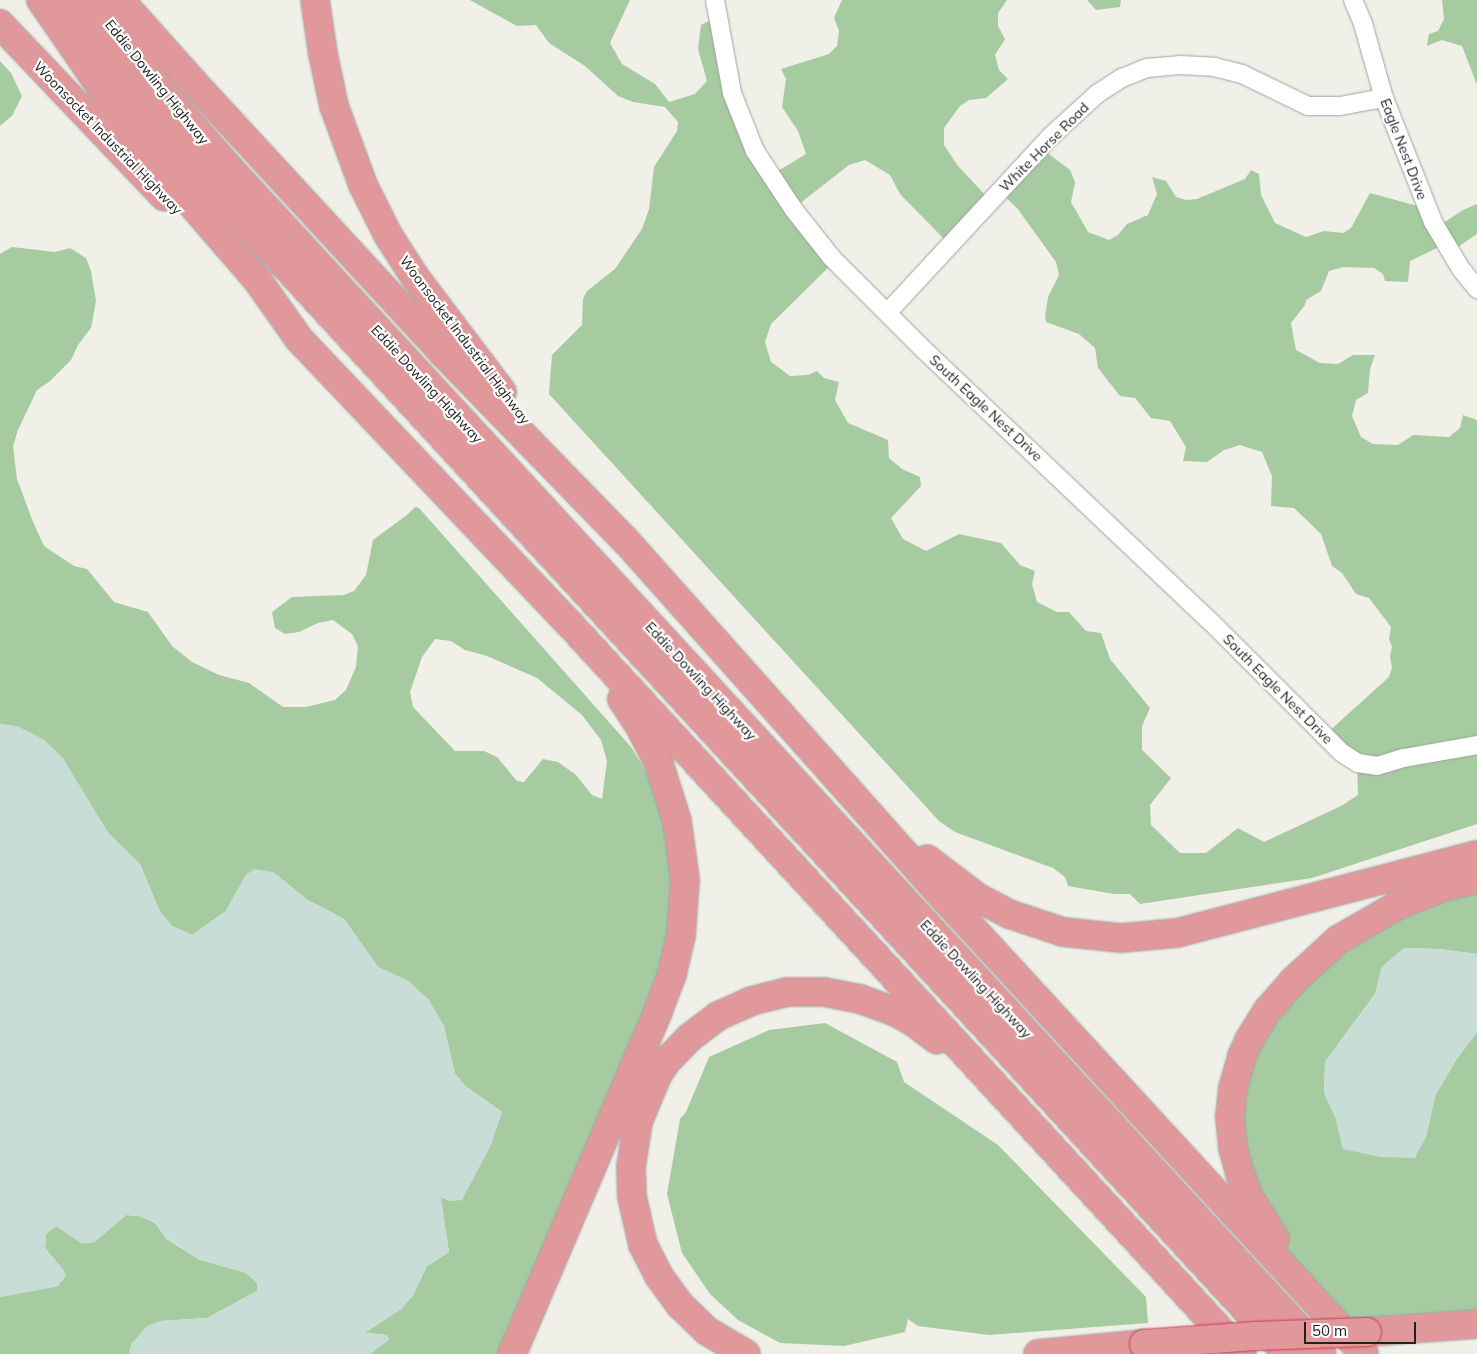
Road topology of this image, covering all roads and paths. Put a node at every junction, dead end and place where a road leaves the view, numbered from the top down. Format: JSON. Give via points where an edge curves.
{"nodes":[{"id":1,"x":41,"y":0,"type":"edge"},
{"id":2,"x":62,"y":0,"type":"edge"},
{"id":3,"x":91,"y":0,"type":"edge"},
{"id":4,"x":120,"y":0,"type":"edge"},
{"id":5,"x":315,"y":0,"type":"edge"},
{"id":6,"x":715,"y":0,"type":"edge"},
{"id":7,"x":1353,"y":0,"type":"edge"},
{"id":8,"x":0,"y":24,"type":"edge"},
{"id":9,"x":1384,"y":98,"type":"junction"},
{"id":10,"x":1477,"y":289,"type":"edge"},
{"id":11,"x":888,"y":312,"type":"junction"},
{"id":12,"x":299,"y":339,"type":"junction"},
{"id":13,"x":626,"y":541,"type":"junction"},
{"id":14,"x":564,"y":619,"type":"junction"},
{"id":15,"x":798,"y":737,"type":"junction"},
{"id":16,"x":1477,"y":745,"type":"edge"},
{"id":17,"x":1477,"y":855,"type":"edge"},
{"id":18,"x":1477,"y":879,"type":"edge"},
{"id":19,"x":1035,"y":1128,"type":"junction"},
{"id":20,"x":1327,"y":1314,"type":"junction"},
{"id":21,"x":1477,"y":1324,"type":"edge"},
{"id":22,"x":1477,"y":1332,"type":"edge"},
{"id":23,"x":1371,"y":1336,"type":"edge"},
{"id":24,"x":1144,"y":1344,"type":"junction"},
{"id":25,"x":512,"y":1354,"type":"edge"},
{"id":26,"x":746,"y":1354,"type":"edge"},
{"id":27,"x":1038,"y":1354,"type":"edge"},
{"id":28,"x":1056,"y":1354,"type":"edge"},
{"id":29,"x":1242,"y":1354,"type":"edge"},
{"id":30,"x":1287,"y":1354,"type":"edge"},
{"id":31,"x":1322,"y":1354,"type":"edge"}],
"edges":[{"from":1,"to":12,"type":"highway","via":[[126,122],[177,187],[258,280]]},
{"from":2,"to":30,"type":"highway","name":"Eddie Dowling Highway","via":[[137,98],[209,183]]},
{"from":3,"to":31,"type":"highway","name":"Eddie Dowling Highway","via":[[158,87],[237,177]]},
{"from":4,"to":13,"type":"highway","via":[[443,353]]},
{"from":5,"to":13,"type":"highway","name":"Woonsocket Industrial Highway","via":[[326,72],[342,134],[388,235],[466,345]]},
{"from":6,"to":11,"type":"street","name":"South Eagle Nest Drive","via":[[732,93],[755,151],[794,210],[832,258]]},
{"from":7,"to":9,"type":"street","name":"Eagle Nest Drive"},
{"from":8,"to":12,"type":"highway","name":"Woonsocket Industrial Highway"},
{"from":9,"to":10,"type":"street","name":"Eagle Nest Drive","via":[[1432,222]]},
{"from":9,"to":11,"type":"street","name":"White Horse Road","via":[[1340,106],[1308,106],[1242,74],[1214,67],[1180,65],[1147,68],[1122,78],[1097,94],[1050,137]]},
{"from":11,"to":16,"type":"street","name":"South Eagle Nest Drive","via":[[1358,763],[1377,766]]},
{"from":12,"to":14,"type":"highway"},
{"from":13,"to":15,"type":"highway"},
{"from":14,"to":19,"type":"highway"},
{"from":14,"to":25,"type":"highway","via":[[631,713],[659,764],[681,841],[684,917],[666,992]]},
{"from":15,"to":17,"type":"highway","via":[[922,854],[962,887],[1026,922],[1082,936],[1141,938],[1177,933]]},
{"from":15,"to":20,"type":"highway"},
{"from":18,"to":20,"type":"highway","via":[[1443,887],[1398,905],[1340,939],[1307,966],[1279,996],[1258,1024],[1242,1056],[1233,1088],[1230,1116],[1232,1147],[1240,1174],[1265,1224]]},
{"from":19,"to":26,"type":"highway","via":[[928,1033],[894,1012],[860,999],[824,992],[787,992],[734,1008],[703,1026],[666,1062],[647,1098],[632,1153],[632,1197],[643,1245],[669,1291],[706,1331]]},
{"from":19,"to":29,"type":"highway"},
{"from":20,"to":23,"type":"highway"},
{"from":21,"to":23,"type":"highway"},
{"from":22,"to":23,"type":"highway"},
{"from":23,"to":24,"type":"highway","bridge":true,"via":[[1246,1336]]},
{"from":24,"to":27,"type":"highway"},
{"from":24,"to":28,"type":"highway"}]}
